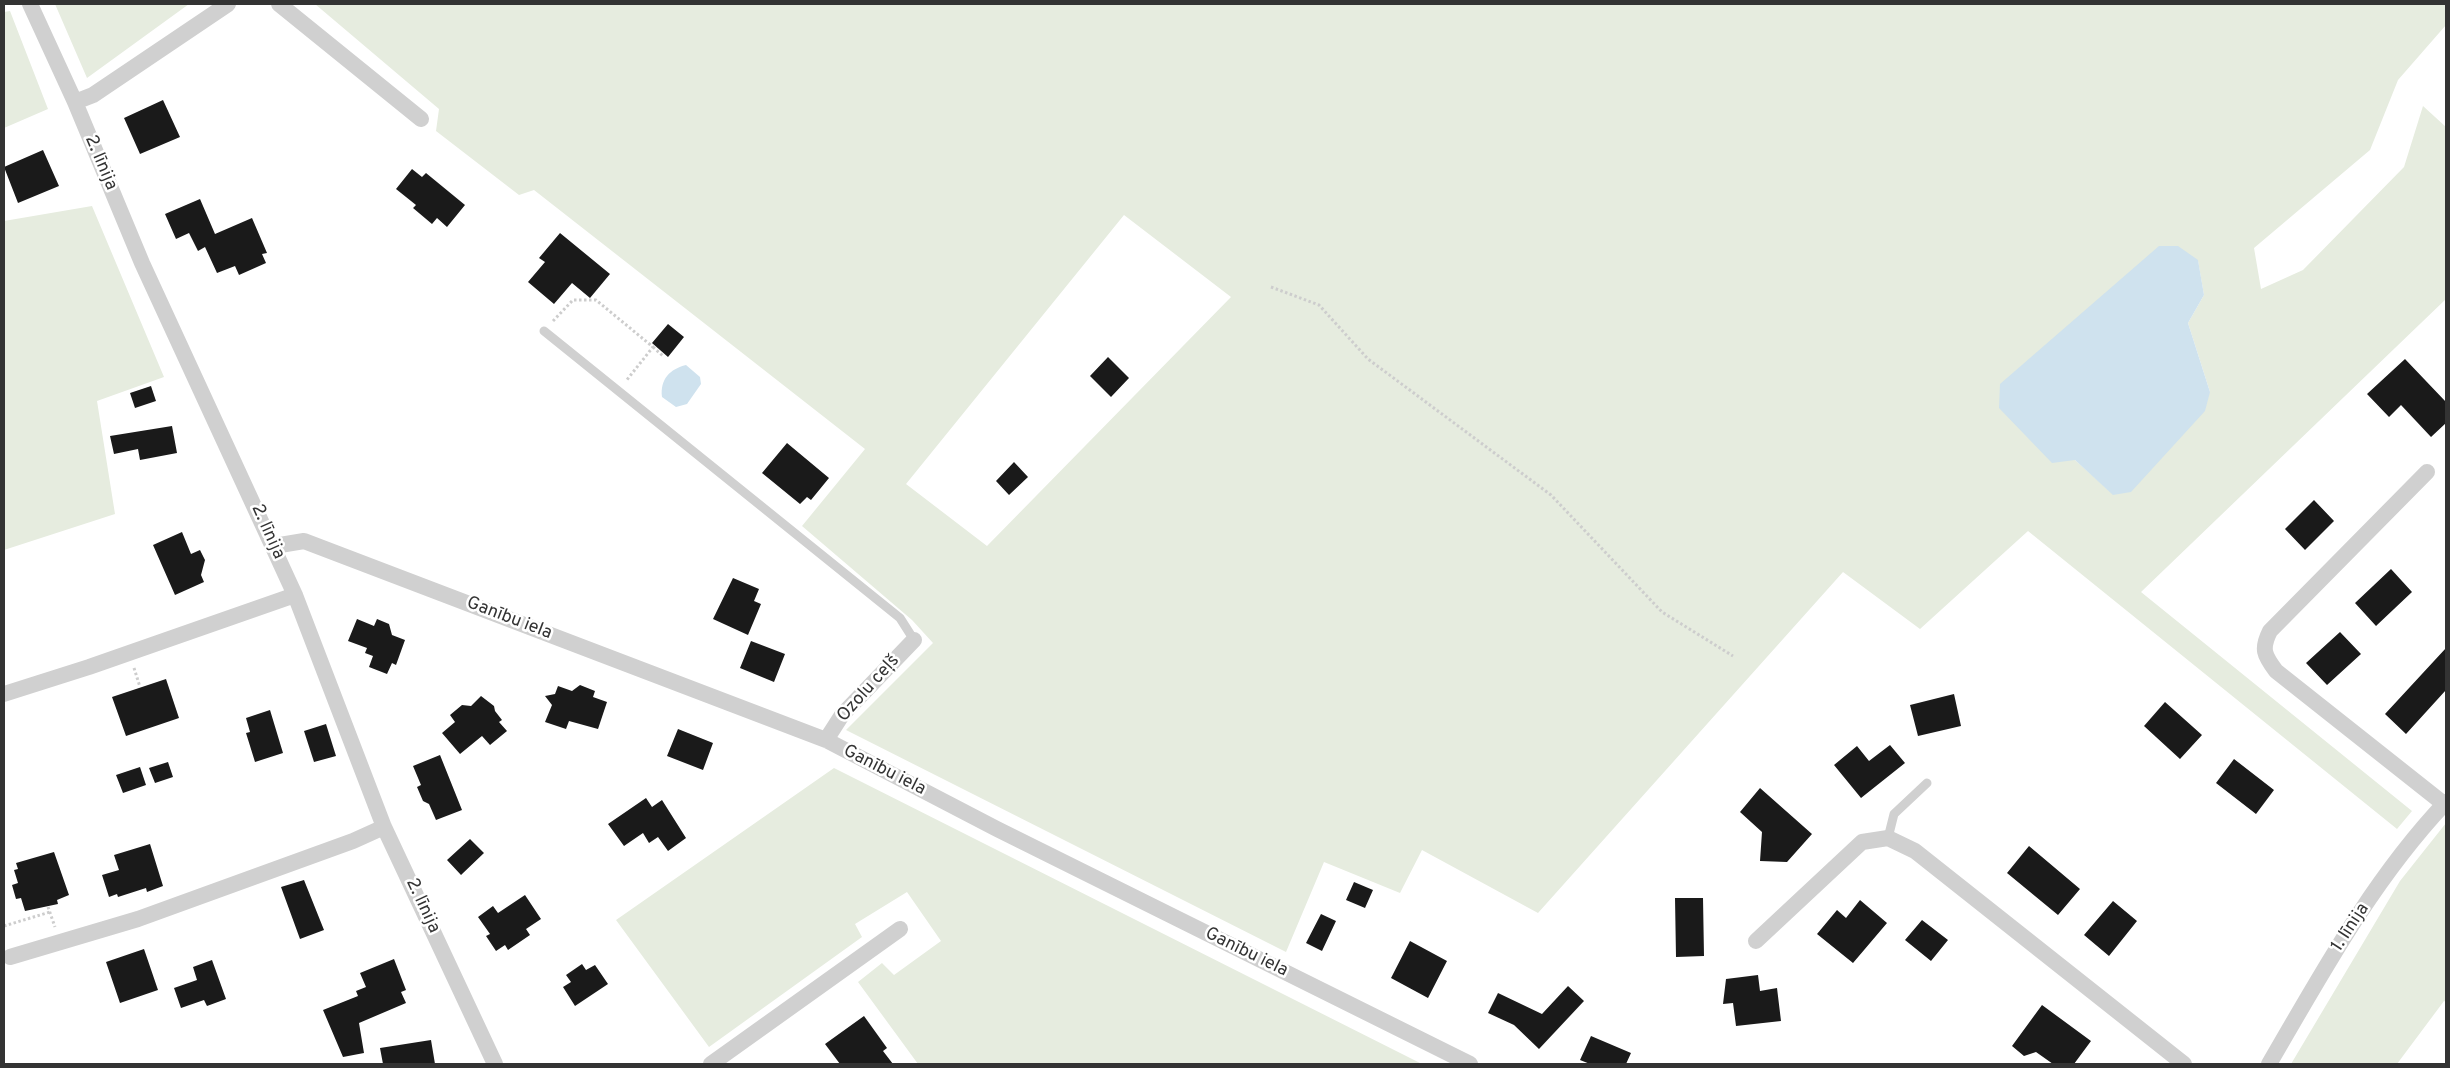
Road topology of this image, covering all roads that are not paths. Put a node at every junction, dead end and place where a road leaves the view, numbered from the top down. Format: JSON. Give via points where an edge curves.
{"nodes":[{"id":1,"x":30,"y":4,"type":"edge"},
{"id":2,"x":228,"y":4,"type":"edge"},
{"id":3,"x":279,"y":4,"type":"edge"},
{"id":4,"x":75,"y":102,"type":"junction"},
{"id":5,"x":421,"y":119,"type":"dead end"},
{"id":6,"x":544,"y":330,"type":"road end"},
{"id":7,"x":2426,"y":472,"type":"dead end"},
{"id":8,"x":274,"y":546,"type":"junction"},
{"id":9,"x":295,"y":595,"type":"junction"},
{"id":10,"x":914,"y":640,"type":"joint"},
{"id":11,"x":4,"y":694,"type":"edge"},
{"id":12,"x":826,"y":740,"type":"junction"},
{"id":13,"x":1927,"y":783,"type":"dead end"},
{"id":14,"x":2445,"y":803,"type":"edge"},
{"id":15,"x":384,"y":826,"type":"junction"},
{"id":16,"x":1888,"y":838,"type":"junction"},
{"id":17,"x":900,"y":929,"type":"dead end"},
{"id":18,"x":1756,"y":942,"type":"dead end"},
{"id":19,"x":7,"y":958,"type":"edge"},
{"id":20,"x":495,"y":1064,"type":"edge"},
{"id":21,"x":711,"y":1064,"type":"edge"},
{"id":22,"x":1470,"y":1064,"type":"edge"},
{"id":23,"x":2184,"y":1064,"type":"edge"},
{"id":24,"x":2269,"y":1064,"type":"edge"}],
"edges":[{"from":1,"to":4,"type":"street","name":"2. līnija"},
{"from":2,"to":4,"type":"street","via":[[93,95]]},
{"from":3,"to":5,"type":"street"},
{"from":4,"to":8,"type":"street","name":"2. līnija","via":[[142,263]]},
{"from":6,"to":10,"type":"lane","via":[[900,618]]},
{"from":7,"to":14,"type":"street","via":[[2270,631],[2265,642],[2265,657],[2276,670]]},
{"from":8,"to":9,"type":"street","name":"2. līnija"},
{"from":8,"to":12,"type":"street","name":"Ganību iela","via":[[304,541]]},
{"from":9,"to":11,"type":"street"},
{"from":9,"to":15,"type":"street","name":"2. līnija"},
{"from":10,"to":12,"type":"street","name":"Ozolu ceļš","via":[[842,715]]},
{"from":12,"to":22,"type":"street","name":"Ganību iela","via":[[996,829]]},
{"from":13,"to":16,"type":"lane","via":[[1894,814]]},
{"from":14,"to":24,"type":"street","name":"1. līnija","via":[[2396,861],[2340,943]]},
{"from":15,"to":19,"type":"street","via":[[353,841],[138,919]]},
{"from":15,"to":20,"type":"street","name":"2. līnija"},
{"from":16,"to":18,"type":"street","via":[[1862,842]]},
{"from":16,"to":23,"type":"street","via":[[1915,852]]},
{"from":17,"to":21,"type":"street"}]}
